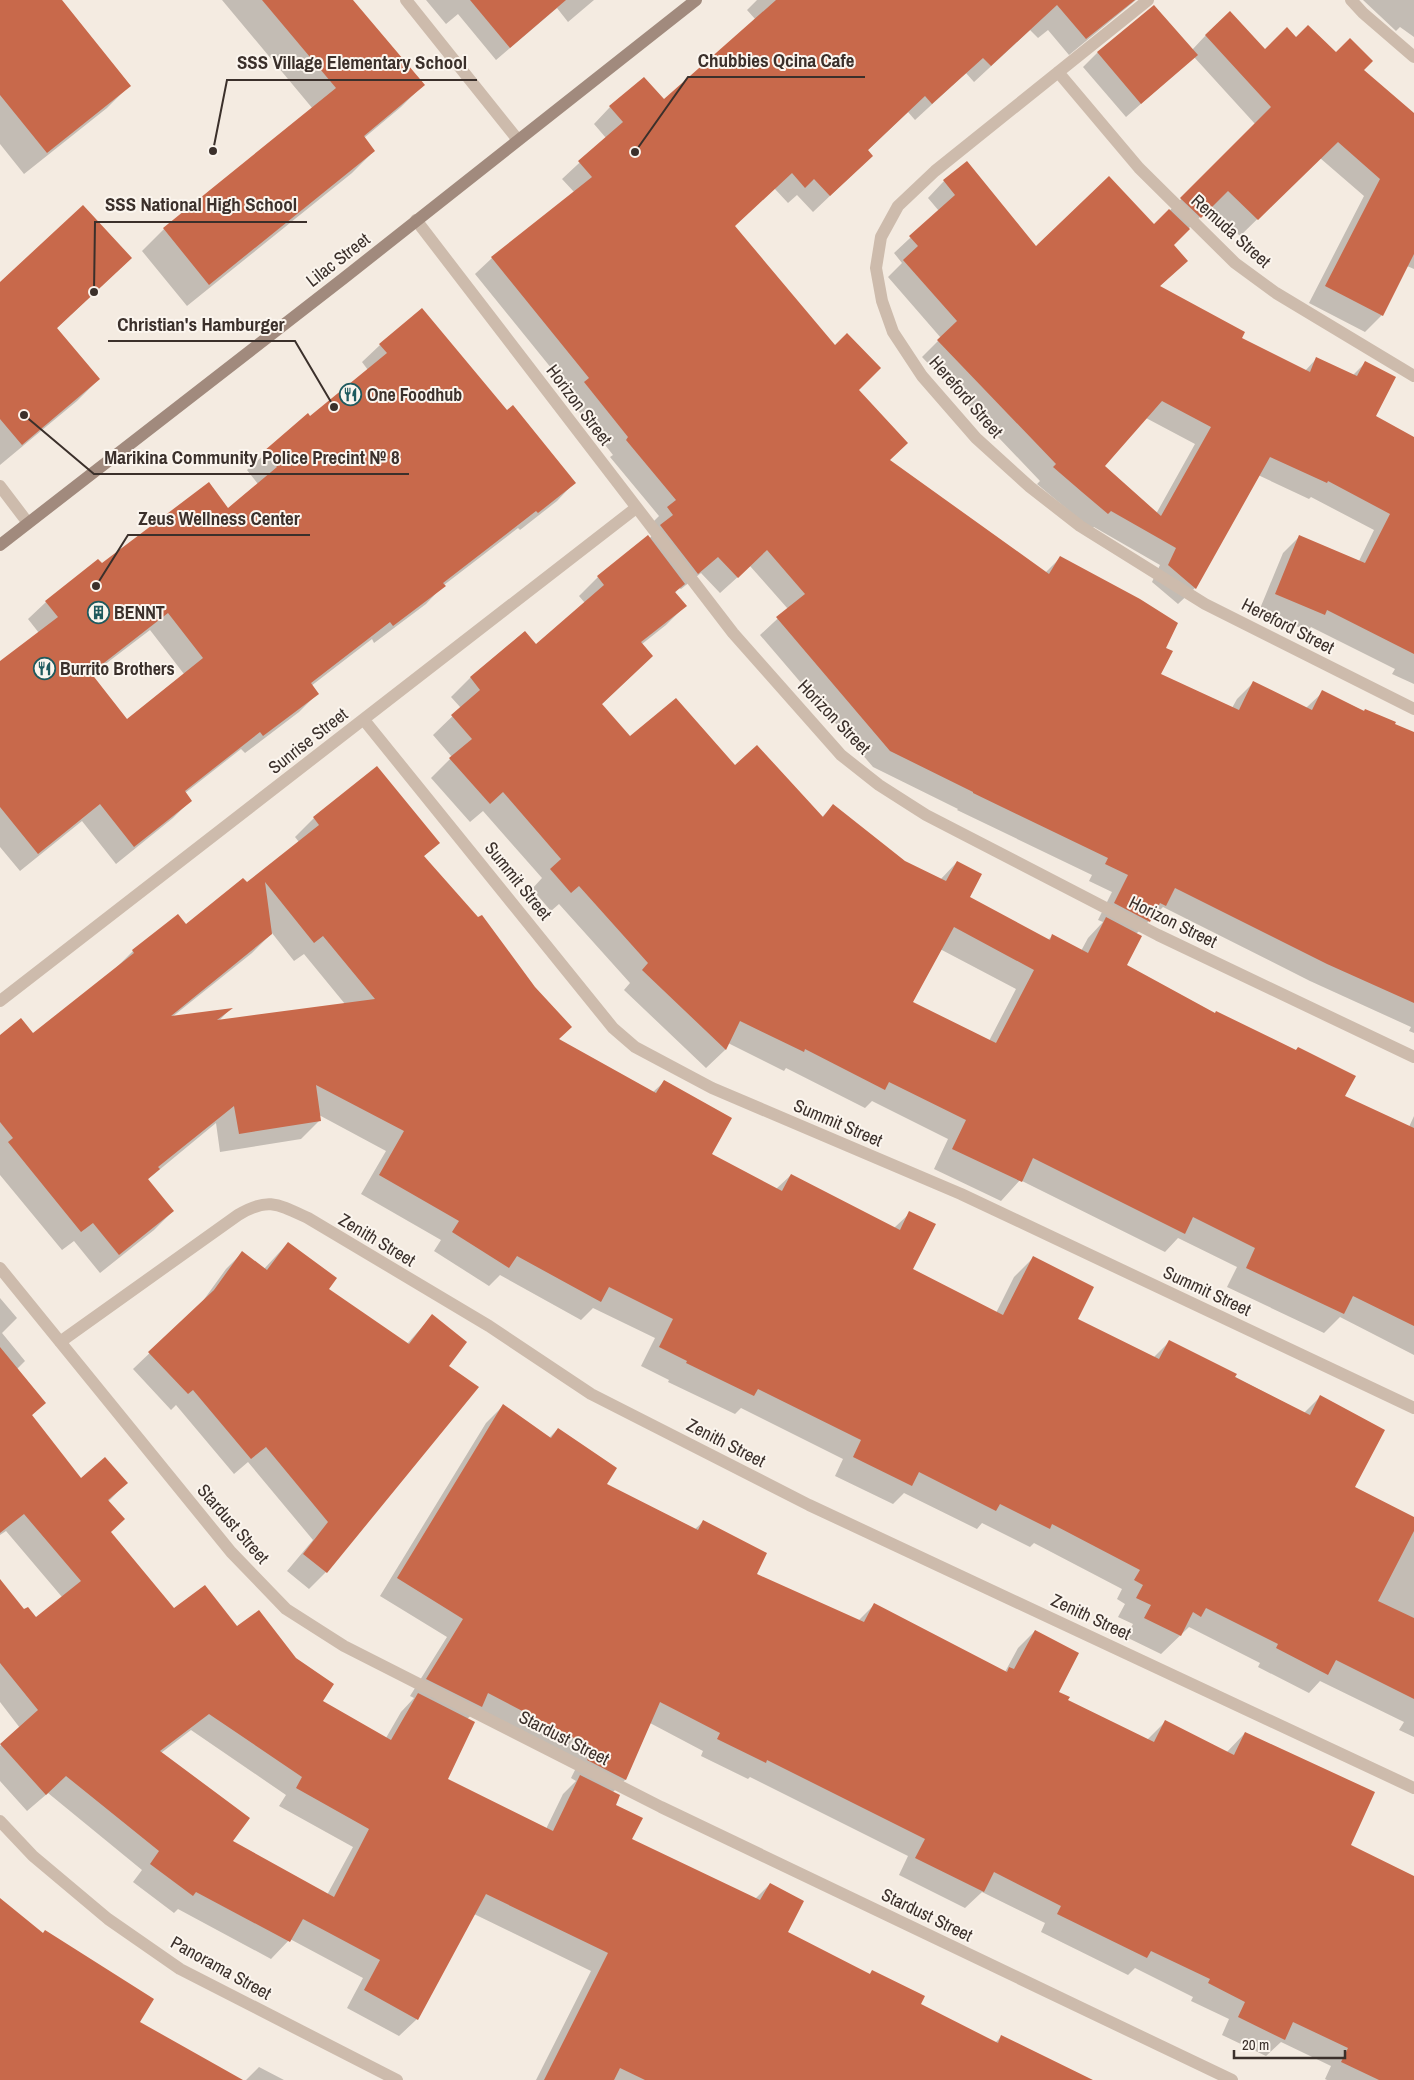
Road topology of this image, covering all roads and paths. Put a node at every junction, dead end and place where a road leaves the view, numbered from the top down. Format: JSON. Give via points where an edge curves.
{"nodes":[{"id":1,"x":406,"y":0,"type":"edge"},
{"id":2,"x":696,"y":0,"type":"edge"},
{"id":3,"x":1148,"y":0,"type":"edge"},
{"id":4,"x":1351,"y":0,"type":"edge"},
{"id":5,"x":1414,"y":58,"type":"edge"},
{"id":6,"x":1058,"y":72,"type":"junction"},
{"id":7,"x":518,"y":140,"type":"junction"},
{"id":8,"x":416,"y":220,"type":"junction"},
{"id":9,"x":1414,"y":376,"type":"edge"},
{"id":10,"x":0,"y":486,"type":"edge"},
{"id":11,"x":636,"y":508,"type":"junction"},
{"id":12,"x":28,"y":523,"type":"junction"},
{"id":13,"x":0,"y":545,"type":"edge"},
{"id":14,"x":1414,"y":709,"type":"edge"},
{"id":15,"x":364,"y":720,"type":"junction"},
{"id":16,"x":0,"y":1001,"type":"edge"},
{"id":17,"x":1414,"y":1057,"type":"edge"},
{"id":18,"x":0,"y":1268,"type":"edge"},
{"id":19,"x":60,"y":1342,"type":"junction"},
{"id":20,"x":1414,"y":1408,"type":"edge"},
{"id":21,"x":1414,"y":1788,"type":"edge"},
{"id":22,"x":0,"y":1821,"type":"edge"},
{"id":23,"x":390,"y":2078,"type":"edge"},
{"id":24,"x":1232,"y":2080,"type":"edge"}],
"edges":[{"from":1,"to":7,"type":"street"},
{"from":2,"to":7,"type":"main road","name":"Lilac Street"},
{"from":3,"to":6,"type":"street","name":"Hereford Street"},
{"from":4,"to":5,"type":"street"},
{"from":6,"to":9,"type":"street","name":"Remuda Street","via":[[1139,168],[1235,263],[1276,293]]},
{"from":6,"to":14,"type":"street","name":"Hereford Street","via":[[935,171],[898,206],[881,237],[876,268],[882,301],[893,332],[922,376],[976,438],[1030,487],[1080,526],[1204,604]]},
{"from":7,"to":8,"type":"main road","name":"Lilac Street"},
{"from":8,"to":11,"type":"street","name":"Horizon Street"},
{"from":8,"to":12,"type":"main road","name":"Lilac Street"},
{"from":10,"to":12,"type":"street"},
{"from":11,"to":15,"type":"street","name":"Sunrise Street"},
{"from":11,"to":17,"type":"street","name":"Horizon Street","via":[[733,633],[796,706],[841,755],[879,785],[926,815],[1158,935]]},
{"from":12,"to":13,"type":"main road","name":"Lilac Street"},
{"from":15,"to":16,"type":"street","name":"Sunrise Street"},
{"from":15,"to":20,"type":"street","name":"Summit Street","via":[[613,1028],[635,1046],[712,1088],[961,1194]]},
{"from":18,"to":19,"type":"street","name":"Stardust Street"},
{"from":19,"to":21,"type":"street","name":"Zenith Street","via":[[238,1215],[254,1205],[278,1204],[308,1218],[489,1326],[591,1394],[809,1504]]},
{"from":19,"to":24,"type":"street","name":"Stardust Street","via":[[231,1552],[286,1608],[344,1646],[660,1807]]},
{"from":22,"to":23,"type":"street","name":"Panorama Street","via":[[33,1856],[108,1919],[180,1969]]}]}
